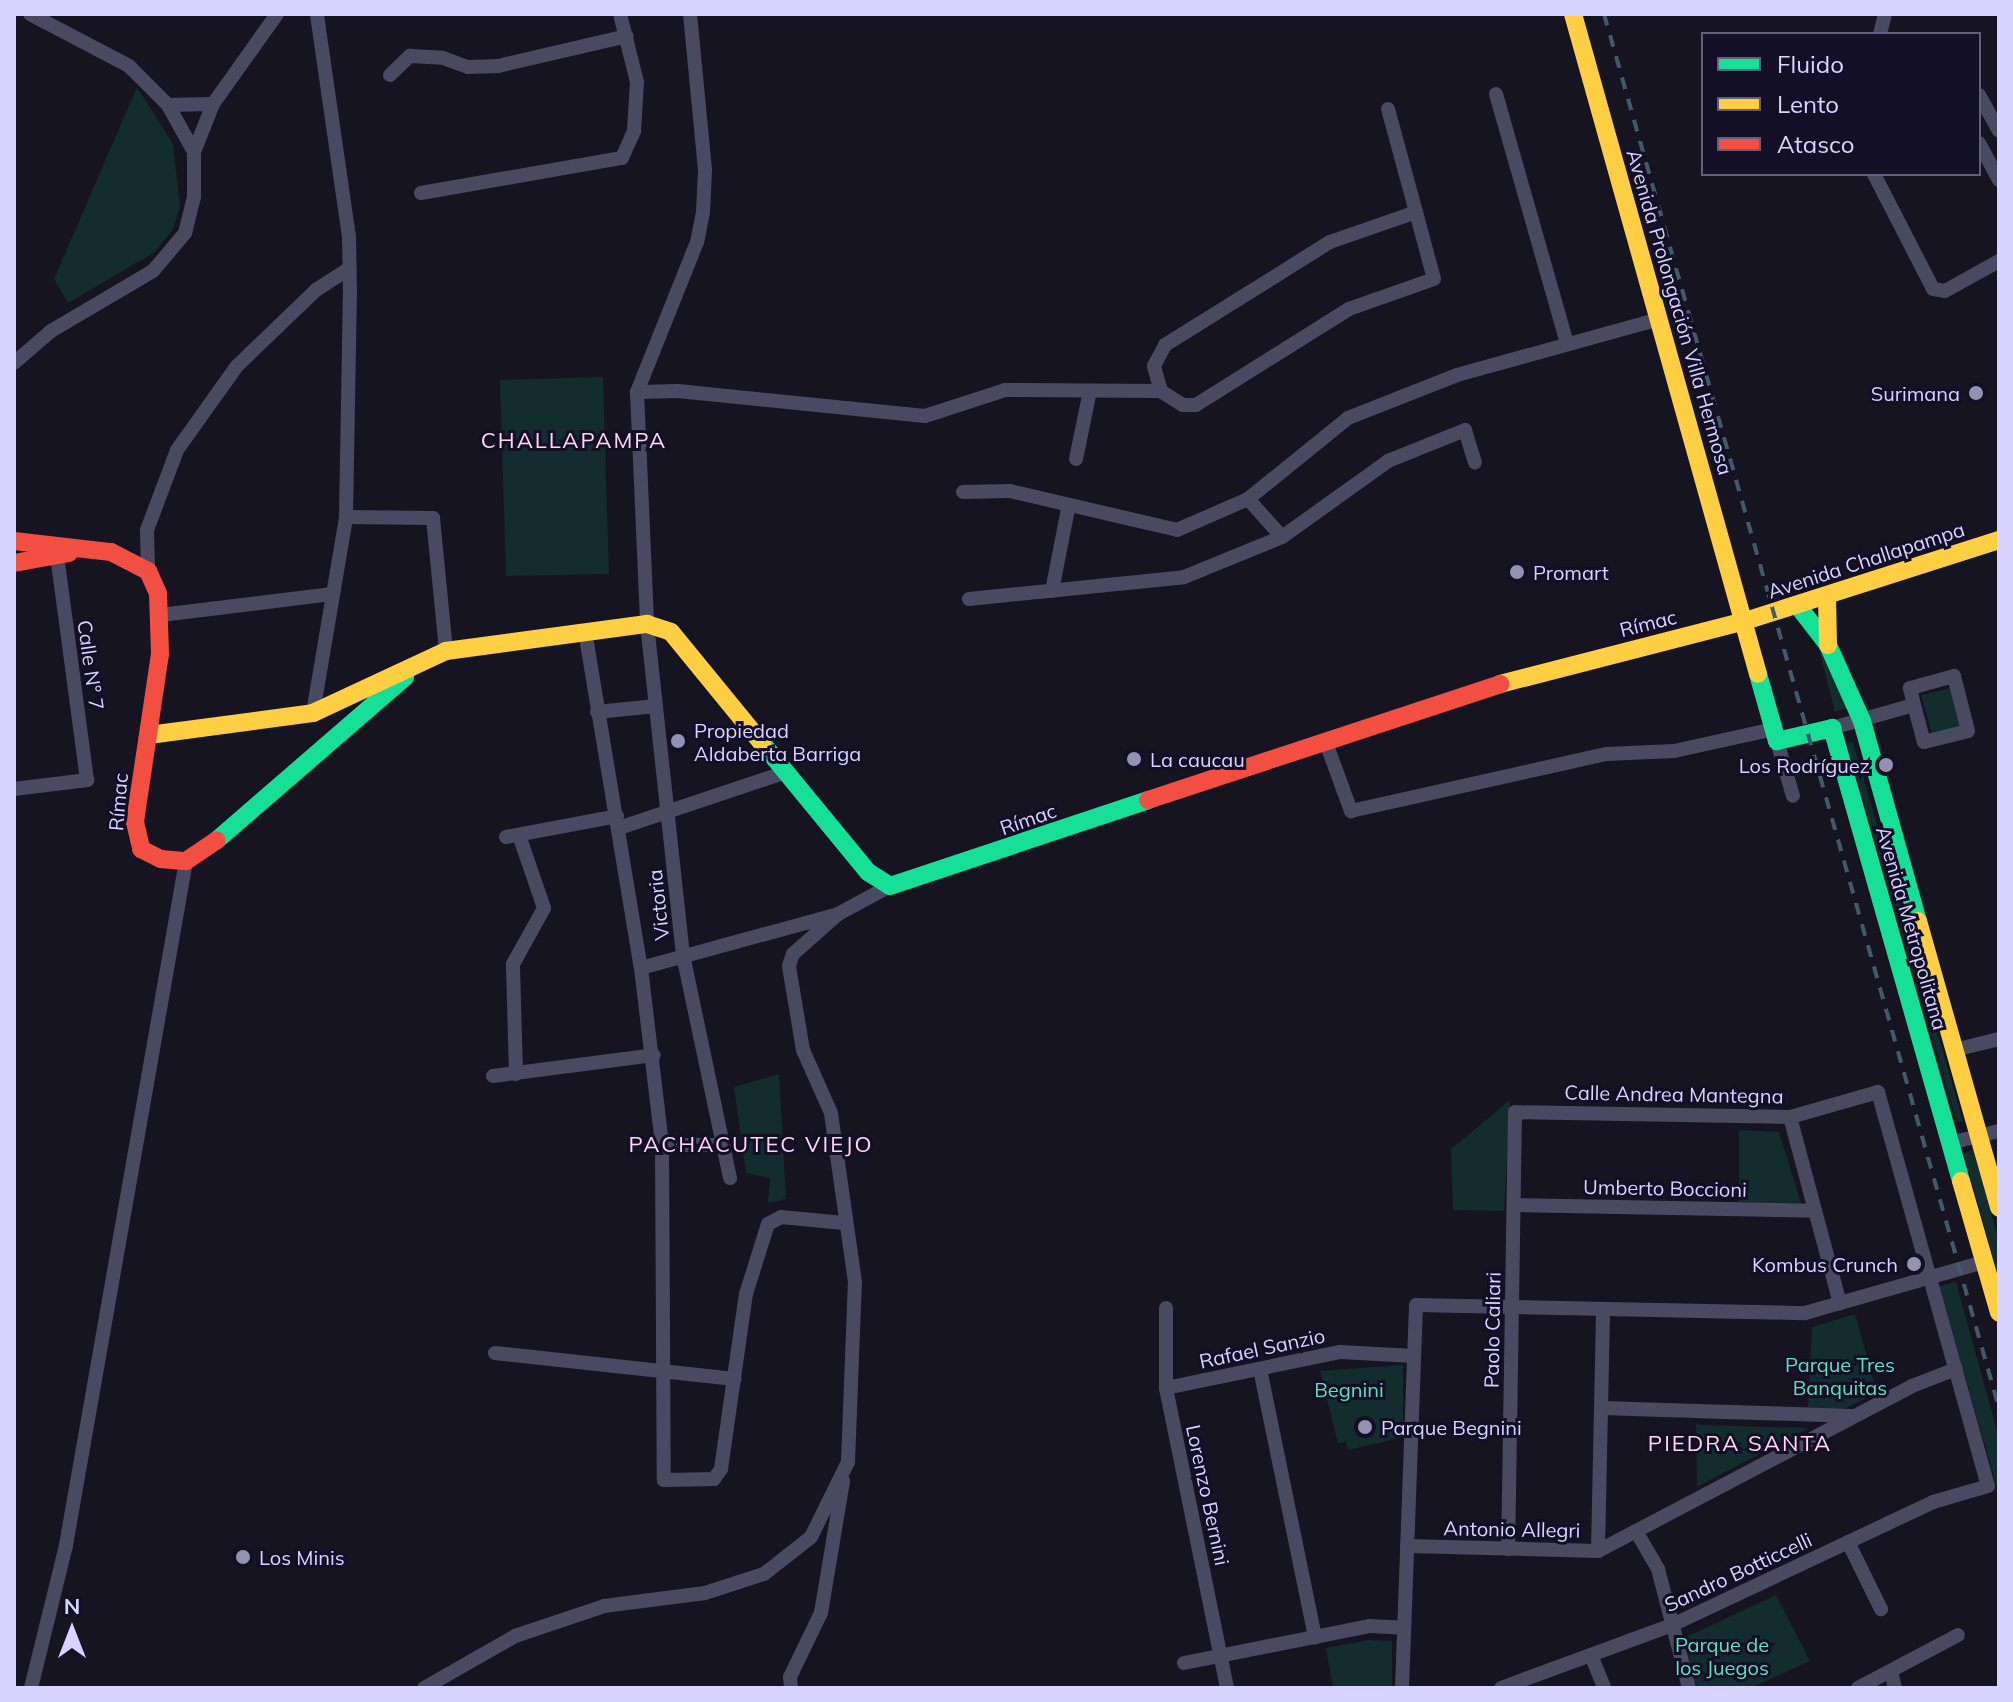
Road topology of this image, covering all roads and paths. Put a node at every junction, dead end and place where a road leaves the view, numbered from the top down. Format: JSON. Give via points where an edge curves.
{"nodes":[{"id":1,"x":30,"y":14,"type":"edge"},
{"id":2,"x":277,"y":14,"type":"edge"},
{"id":3,"x":317,"y":14,"type":"edge"},
{"id":4,"x":620,"y":14,"type":"edge"},
{"id":5,"x":690,"y":14,"type":"edge"},
{"id":6,"x":1573,"y":14,"type":"edge"},
{"id":7,"x":627,"y":36,"type":"junction"},
{"id":8,"x":390,"y":75,"type":"dead end"},
{"id":9,"x":1496,"y":94,"type":"dead end"},
{"id":10,"x":1981,"y":99,"type":"edge"},
{"id":11,"x":213,"y":104,"type":"junction"},
{"id":12,"x":168,"y":105,"type":"junction"},
{"id":13,"x":1388,"y":109,"type":"dead end"},
{"id":14,"x":1999,"y":131,"type":"edge"},
{"id":15,"x":1981,"y":142,"type":"edge"},
{"id":16,"x":1981,"y":147,"type":"edge"},
{"id":17,"x":194,"y":152,"type":"junction"},
{"id":18,"x":1875,"y":176,"type":"edge"},
{"id":19,"x":1999,"y":180,"type":"edge"},
{"id":20,"x":421,"y":193,"type":"dead end"},
{"id":21,"x":1416,"y":212,"type":"junction"},
{"id":22,"x":1999,"y":261,"type":"edge"},
{"id":23,"x":350,"y":268,"type":"junction"},
{"id":24,"x":1659,"y":319,"type":"junction"},
{"id":25,"x":1567,"y":344,"type":"junction"},
{"id":26,"x":14,"y":363,"type":"edge"},
{"id":27,"x":1090,"y":391,"type":"junction"},
{"id":28,"x":1161,"y":391,"type":"junction"},
{"id":29,"x":637,"y":392,"type":"junction"},
{"id":30,"x":1076,"y":459,"type":"dead end"},
{"id":31,"x":1475,"y":462,"type":"dead end"},
{"id":32,"x":963,"y":492,"type":"dead end"},
{"id":33,"x":1248,"y":499,"type":"junction"},
{"id":34,"x":1068,"y":509,"type":"junction"},
{"id":35,"x":346,"y":517,"type":"junction"},
{"id":36,"x":1282,"y":537,"type":"junction"},
{"id":37,"x":1999,"y":540,"type":"edge"},
{"id":38,"x":14,"y":541,"type":"edge"},
{"id":39,"x":94,"y":549,"type":"junction"},
{"id":40,"x":57,"y":555,"type":"junction"},
{"id":41,"x":14,"y":563,"type":"edge"},
{"id":42,"x":148,"y":571,"type":"junction"},
{"id":43,"x":1052,"y":591,"type":"junction"},
{"id":44,"x":333,"y":594,"type":"junction"},
{"id":45,"x":1827,"y":597,"type":"junction"},
{"id":46,"x":969,"y":599,"type":"dead end"},
{"id":47,"x":1798,"y":606,"type":"junction"},
{"id":48,"x":161,"y":615,"type":"junction"},
{"id":49,"x":1745,"y":621,"type":"junction"},
{"id":50,"x":647,"y":624,"type":"junction"},
{"id":51,"x":585,"y":631,"type":"junction"},
{"id":52,"x":1828,"y":645,"type":"junction"},
{"id":53,"x":446,"y":651,"type":"junction"},
{"id":54,"x":423,"y":661,"type":"junction"},
{"id":55,"x":1914,"y":705,"type":"junction"},
{"id":56,"x":656,"y":706,"type":"junction"},
{"id":57,"x":597,"y":712,"type":"junction"},
{"id":58,"x":313,"y":713,"type":"junction"},
{"id":59,"x":1862,"y":721,"type":"junction"},
{"id":60,"x":1832,"y":728,"type":"junction"},
{"id":61,"x":149,"y":735,"type":"junction"},
{"id":62,"x":1776,"y":735,"type":"junction"},
{"id":63,"x":1325,"y":740,"type":"junction"},
{"id":64,"x":783,"y":773,"type":"junction"},
{"id":65,"x":14,"y":789,"type":"edge"},
{"id":66,"x":1793,"y":796,"type":"dead end"},
{"id":67,"x":668,"y":813,"type":"junction"},
{"id":68,"x":618,"y":822,"type":"junction"},
{"id":69,"x":186,"y":861,"type":"junction"},
{"id":70,"x":890,"y":886,"type":"junction"},
{"id":71,"x":838,"y":914,"type":"junction"},
{"id":72,"x":683,"y":955,"type":"junction"},
{"id":73,"x":641,"y":968,"type":"junction"},
{"id":74,"x":1999,"y":1039,"type":"edge"},
{"id":75,"x":1954,"y":1050,"type":"junction"},
{"id":76,"x":654,"y":1055,"type":"junction"},
{"id":77,"x":516,"y":1074,"type":"junction"},
{"id":78,"x":493,"y":1076,"type":"dead end"},
{"id":79,"x":1515,"y":1112,"type":"joint"},
{"id":80,"x":1790,"y":1117,"type":"junction"},
{"id":81,"x":1999,"y":1131,"type":"edge"},
{"id":82,"x":1979,"y":1138,"type":"junction"},
{"id":83,"x":1950,"y":1143,"type":"junction"},
{"id":84,"x":662,"y":1145,"type":"junction"},
{"id":85,"x":723,"y":1145,"type":"junction"},
{"id":86,"x":730,"y":1178,"type":"dead end"},
{"id":87,"x":1514,"y":1205,"type":"junction"},
{"id":88,"x":1999,"y":1208,"type":"edge"},
{"id":89,"x":1815,"y":1211,"type":"junction"},
{"id":90,"x":844,"y":1223,"type":"junction"},
{"id":91,"x":1984,"y":1262,"type":"junction"},
{"id":92,"x":1930,"y":1277,"type":"junction"},
{"id":93,"x":1840,"y":1303,"type":"junction"},
{"id":94,"x":1512,"y":1307,"type":"junction"},
{"id":95,"x":1166,"y":1308,"type":"dead end"},
{"id":96,"x":1603,"y":1309,"type":"junction"},
{"id":97,"x":1999,"y":1313,"type":"edge"},
{"id":98,"x":495,"y":1353,"type":"dead end"},
{"id":99,"x":1414,"y":1356,"type":"junction"},
{"id":100,"x":1260,"y":1369,"type":"junction"},
{"id":101,"x":1956,"y":1369,"type":"junction"},
{"id":102,"x":663,"y":1370,"type":"junction"},
{"id":103,"x":735,"y":1379,"type":"junction"},
{"id":104,"x":1166,"y":1388,"type":"junction"},
{"id":105,"x":1601,"y":1408,"type":"junction"},
{"id":106,"x":1854,"y":1416,"type":"junction"},
{"id":107,"x":845,"y":1469,"type":"junction"},
{"id":108,"x":1636,"y":1531,"type":"junction"},
{"id":109,"x":1848,"y":1542,"type":"junction"},
{"id":110,"x":1407,"y":1546,"type":"junction"},
{"id":111,"x":1508,"y":1549,"type":"junction"},
{"id":112,"x":1598,"y":1551,"type":"junction"},
{"id":113,"x":1881,"y":1609,"type":"dead end"},
{"id":114,"x":1672,"y":1625,"type":"junction"},
{"id":115,"x":1404,"y":1628,"type":"junction"},
{"id":116,"x":1958,"y":1635,"type":"dead end"},
{"id":117,"x":1315,"y":1637,"type":"junction"},
{"id":118,"x":1591,"y":1655,"type":"junction"},
{"id":119,"x":1220,"y":1656,"type":"junction"},
{"id":120,"x":1184,"y":1663,"type":"dead end"},
{"id":121,"x":1891,"y":1671,"type":"junction"},
{"id":122,"x":31,"y":1688,"type":"edge"},
{"id":123,"x":424,"y":1688,"type":"edge"},
{"id":124,"x":791,"y":1688,"type":"edge"},
{"id":125,"x":1227,"y":1688,"type":"edge"},
{"id":126,"x":1402,"y":1688,"type":"edge"},
{"id":127,"x":1501,"y":1688,"type":"edge"},
{"id":128,"x":1604,"y":1688,"type":"edge"},
{"id":129,"x":1689,"y":1688,"type":"edge"},
{"id":130,"x":1858,"y":1688,"type":"edge"},
{"id":131,"x":1895,"y":1688,"type":"edge"}],
"edges":[{"from":1,"to":12,"type":"street","via":[[114,55]]},
{"from":2,"to":11,"type":"street"},
{"from":3,"to":23,"type":"street"},
{"from":4,"to":7,"type":"street"},
{"from":5,"to":29,"type":"street","via":[[705,170],[703,212],[697,242]]},
{"from":6,"to":24,"type":"street","name":"Avenida Prolongación Villa Hermosa"},
{"from":7,"to":8,"type":"street","via":[[498,66],[468,67],[443,58],[410,56]]},
{"from":7,"to":20,"type":"street","via":[[637,82],[634,131],[622,158]]},
{"from":9,"to":25,"type":"street"},
{"from":10,"to":14,"type":"street"},
{"from":11,"to":12,"type":"street"},
{"from":11,"to":17,"type":"street"},
{"from":12,"to":17,"type":"street"},
{"from":13,"to":21,"type":"street"},
{"from":14,"to":15,"type":"street"},
{"from":16,"to":19,"type":"street"},
{"from":17,"to":26,"type":"street","via":[[194,197],[185,233],[153,271],[51,331]]},
{"from":18,"to":22,"type":"street","via":[[1933,289],[1945,291]]},
{"from":21,"to":28,"type":"street","via":[[1330,242],[1165,345],[1154,366]]},
{"from":21,"to":28,"type":"street","via":[[1434,279],[1349,309],[1196,405],[1183,405]]},
{"from":23,"to":35,"type":"street"},
{"from":23,"to":42,"type":"street","via":[[316,290],[237,366],[177,450],[147,530]]},
{"from":24,"to":25,"type":"street"},
{"from":24,"to":49,"type":"street","name":"Avenida Prolongación Villa Hermosa"},
{"from":25,"to":33,"type":"street","via":[[1457,375],[1348,418]]},
{"from":27,"to":28,"type":"street"},
{"from":27,"to":29,"type":"street","via":[[1005,390],[925,416],[678,391]]},
{"from":27,"to":30,"type":"street"},
{"from":29,"to":50,"type":"street","name":"Victoria"},
{"from":31,"to":36,"type":"street","via":[[1465,430],[1388,461]]},
{"from":32,"to":34,"type":"street","via":[[1010,491]]},
{"from":33,"to":34,"type":"street","via":[[1177,530]]},
{"from":33,"to":36,"type":"street"},
{"from":34,"to":43,"type":"street"},
{"from":35,"to":44,"type":"street"},
{"from":35,"to":53,"type":"street","via":[[433,518]]},
{"from":36,"to":43,"type":"street","via":[[1184,577]]},
{"from":37,"to":45,"type":"street","name":"Avenida Challapampa"},
{"from":38,"to":39,"type":"street"},
{"from":39,"to":40,"type":"street"},
{"from":39,"to":42,"type":"street","via":[[124,556]]},
{"from":40,"to":41,"type":"street"},
{"from":40,"to":65,"type":"street","name":"Calle N° 7","via":[[87,780]]},
{"from":42,"to":48,"type":"street"},
{"from":43,"to":46,"type":"street"},
{"from":44,"to":48,"type":"street"},
{"from":44,"to":58,"type":"street"},
{"from":45,"to":47,"type":"street","name":"Avenida Challapampa"},
{"from":45,"to":52,"type":"street","name":"Avenida Metropolitana"},
{"from":47,"to":49,"type":"street","name":"Avenida Challapampa"},
{"from":47,"to":52,"type":"street","name":"Avenida Metropolitana"},
{"from":48,"to":61,"type":"street"},
{"from":49,"to":62,"type":"street"},
{"from":49,"to":63,"type":"street","name":"Rímac","via":[[1490,686]]},
{"from":50,"to":51,"type":"street"},
{"from":50,"to":56,"type":"street","name":"Victoria"},
{"from":50,"to":64,"type":"street","via":[[671,632]]},
{"from":51,"to":53,"type":"street"},
{"from":51,"to":57,"type":"street"},
{"from":52,"to":59,"type":"street","name":"Avenida Metropolitana"},
{"from":53,"to":54,"type":"street"},
{"from":54,"to":58,"type":"street"},
{"from":54,"to":69,"type":"street","via":[[204,852]]},
{"from":55,"to":55,"type":"street","via":[[1924,742],[1968,731],[1954,676],[1910,688]]},
{"from":55,"to":59,"type":"street"},
{"from":56,"to":57,"type":"street"},
{"from":56,"to":67,"type":"street","name":"Victoria"},
{"from":57,"to":68,"type":"street"},
{"from":58,"to":61,"type":"street"},
{"from":59,"to":60,"type":"street"},
{"from":59,"to":75,"type":"street","name":"Avenida Metropolitana"},
{"from":60,"to":62,"type":"street"},
{"from":60,"to":83,"type":"street","name":"Avenida Metropolitana"},
{"from":61,"to":69,"type":"street","name":"Rímac","via":[[136,842],[161,859]]},
{"from":62,"to":63,"type":"street","via":[[1674,751],[1607,754],[1351,811]]},
{"from":62,"to":66,"type":"street"},
{"from":63,"to":70,"type":"street","name":"Rímac"},
{"from":64,"to":67,"type":"street"},
{"from":64,"to":70,"type":"street","via":[[868,872]]},
{"from":67,"to":68,"type":"street"},
{"from":67,"to":72,"type":"street","name":"Victoria"},
{"from":68,"to":73,"type":"street"},
{"from":68,"to":77,"type":"street","via":[[513,836],[544,908],[513,964]]},
{"from":69,"to":122,"type":"street","via":[[66,1545]]},
{"from":70,"to":71,"type":"street"},
{"from":71,"to":72,"type":"street"},
{"from":71,"to":90,"type":"street","via":[[793,954],[789,966],[803,1050],[831,1113]]},
{"from":72,"to":73,"type":"street"},
{"from":72,"to":85,"type":"street","name":"Victoria"},
{"from":73,"to":76,"type":"street"},
{"from":74,"to":75,"type":"street"},
{"from":75,"to":82,"type":"street","name":"Avenida Metropolitana"},
{"from":76,"to":77,"type":"street"},
{"from":76,"to":84,"type":"street"},
{"from":77,"to":78,"type":"street"},
{"from":79,"to":80,"type":"street","name":"Calle Andrea Mantegna"},
{"from":79,"to":87,"type":"street","name":"Paolo Caliari"},
{"from":80,"to":89,"type":"street"},
{"from":80,"to":92,"type":"street","name":"Calle Andrea Mantegna","via":[[1878,1092]]},
{"from":81,"to":82,"type":"street"},
{"from":82,"to":83,"type":"street"},
{"from":82,"to":88,"type":"street","name":"Avenida Metropolitana"},
{"from":83,"to":91,"type":"street","name":"Avenida Metropolitana"},
{"from":84,"to":85,"type":"street"},
{"from":84,"to":102,"type":"street"},
{"from":85,"to":86,"type":"street","name":"Victoria"},
{"from":87,"to":89,"type":"street","name":"Umberto Boccioni"},
{"from":87,"to":94,"type":"street","name":"Paolo Caliari"},
{"from":89,"to":93,"type":"street"},
{"from":90,"to":103,"type":"street","via":[[781,1217],[768,1224],[746,1294]]},
{"from":90,"to":107,"type":"street","via":[[855,1282]]},
{"from":91,"to":92,"type":"street"},
{"from":91,"to":97,"type":"street","name":"Avenida Metropolitana"},
{"from":92,"to":93,"type":"street"},
{"from":92,"to":101,"type":"street"},
{"from":93,"to":96,"type":"street","via":[[1805,1313]]},
{"from":94,"to":96,"type":"street"},
{"from":94,"to":99,"type":"street","via":[[1416,1305]]},
{"from":94,"to":111,"type":"street","name":"Paolo Caliari"},
{"from":95,"to":104,"type":"street","name":"Lorenzo Bernini"},
{"from":96,"to":105,"type":"street"},
{"from":98,"to":102,"type":"street"},
{"from":99,"to":100,"type":"street","name":"Rafael Sanzio","via":[[1340,1352]]},
{"from":99,"to":110,"type":"street"},
{"from":100,"to":104,"type":"street","name":"Rafael Sanzio"},
{"from":100,"to":117,"type":"street"},
{"from":101,"to":106,"type":"street","name":"Antonio Allegri"},
{"from":101,"to":109,"type":"street","name":"Sandro Botticcelli","via":[[1988,1486],[1933,1502]]},
{"from":102,"to":103,"type":"street"},
{"from":102,"to":103,"type":"street","via":[[664,1480],[714,1479],[721,1469]]},
{"from":104,"to":119,"type":"street","name":"Lorenzo Bernini"},
{"from":105,"to":106,"type":"street"},
{"from":105,"to":112,"type":"street"},
{"from":106,"to":108,"type":"street","name":"Antonio Allegri"},
{"from":107,"to":123,"type":"street","via":[[811,1537],[764,1574],[705,1593],[604,1606],[574,1616],[515,1636]]},
{"from":107,"to":124,"type":"street","via":[[821,1613],[790,1677]]},
{"from":108,"to":112,"type":"street","name":"Antonio Allegri"},
{"from":108,"to":114,"type":"street","via":[[1658,1569]]},
{"from":109,"to":113,"type":"street"},
{"from":109,"to":114,"type":"street","name":"Sandro Botticcelli"},
{"from":110,"to":111,"type":"street","name":"Antonio Allegri"},
{"from":110,"to":115,"type":"street"},
{"from":111,"to":112,"type":"street","name":"Antonio Allegri"},
{"from":114,"to":118,"type":"street","name":"Sandro Botticcelli"},
{"from":114,"to":129,"type":"street"},
{"from":115,"to":117,"type":"street","via":[[1370,1626]]},
{"from":115,"to":126,"type":"street"},
{"from":116,"to":121,"type":"street"},
{"from":117,"to":119,"type":"street"},
{"from":118,"to":127,"type":"street","name":"Sandro Botticcelli"},
{"from":118,"to":128,"type":"street"},
{"from":119,"to":120,"type":"street"},
{"from":119,"to":125,"type":"street","name":"Lorenzo Bernini"},
{"from":121,"to":130,"type":"street"},
{"from":121,"to":131,"type":"street"}]}
